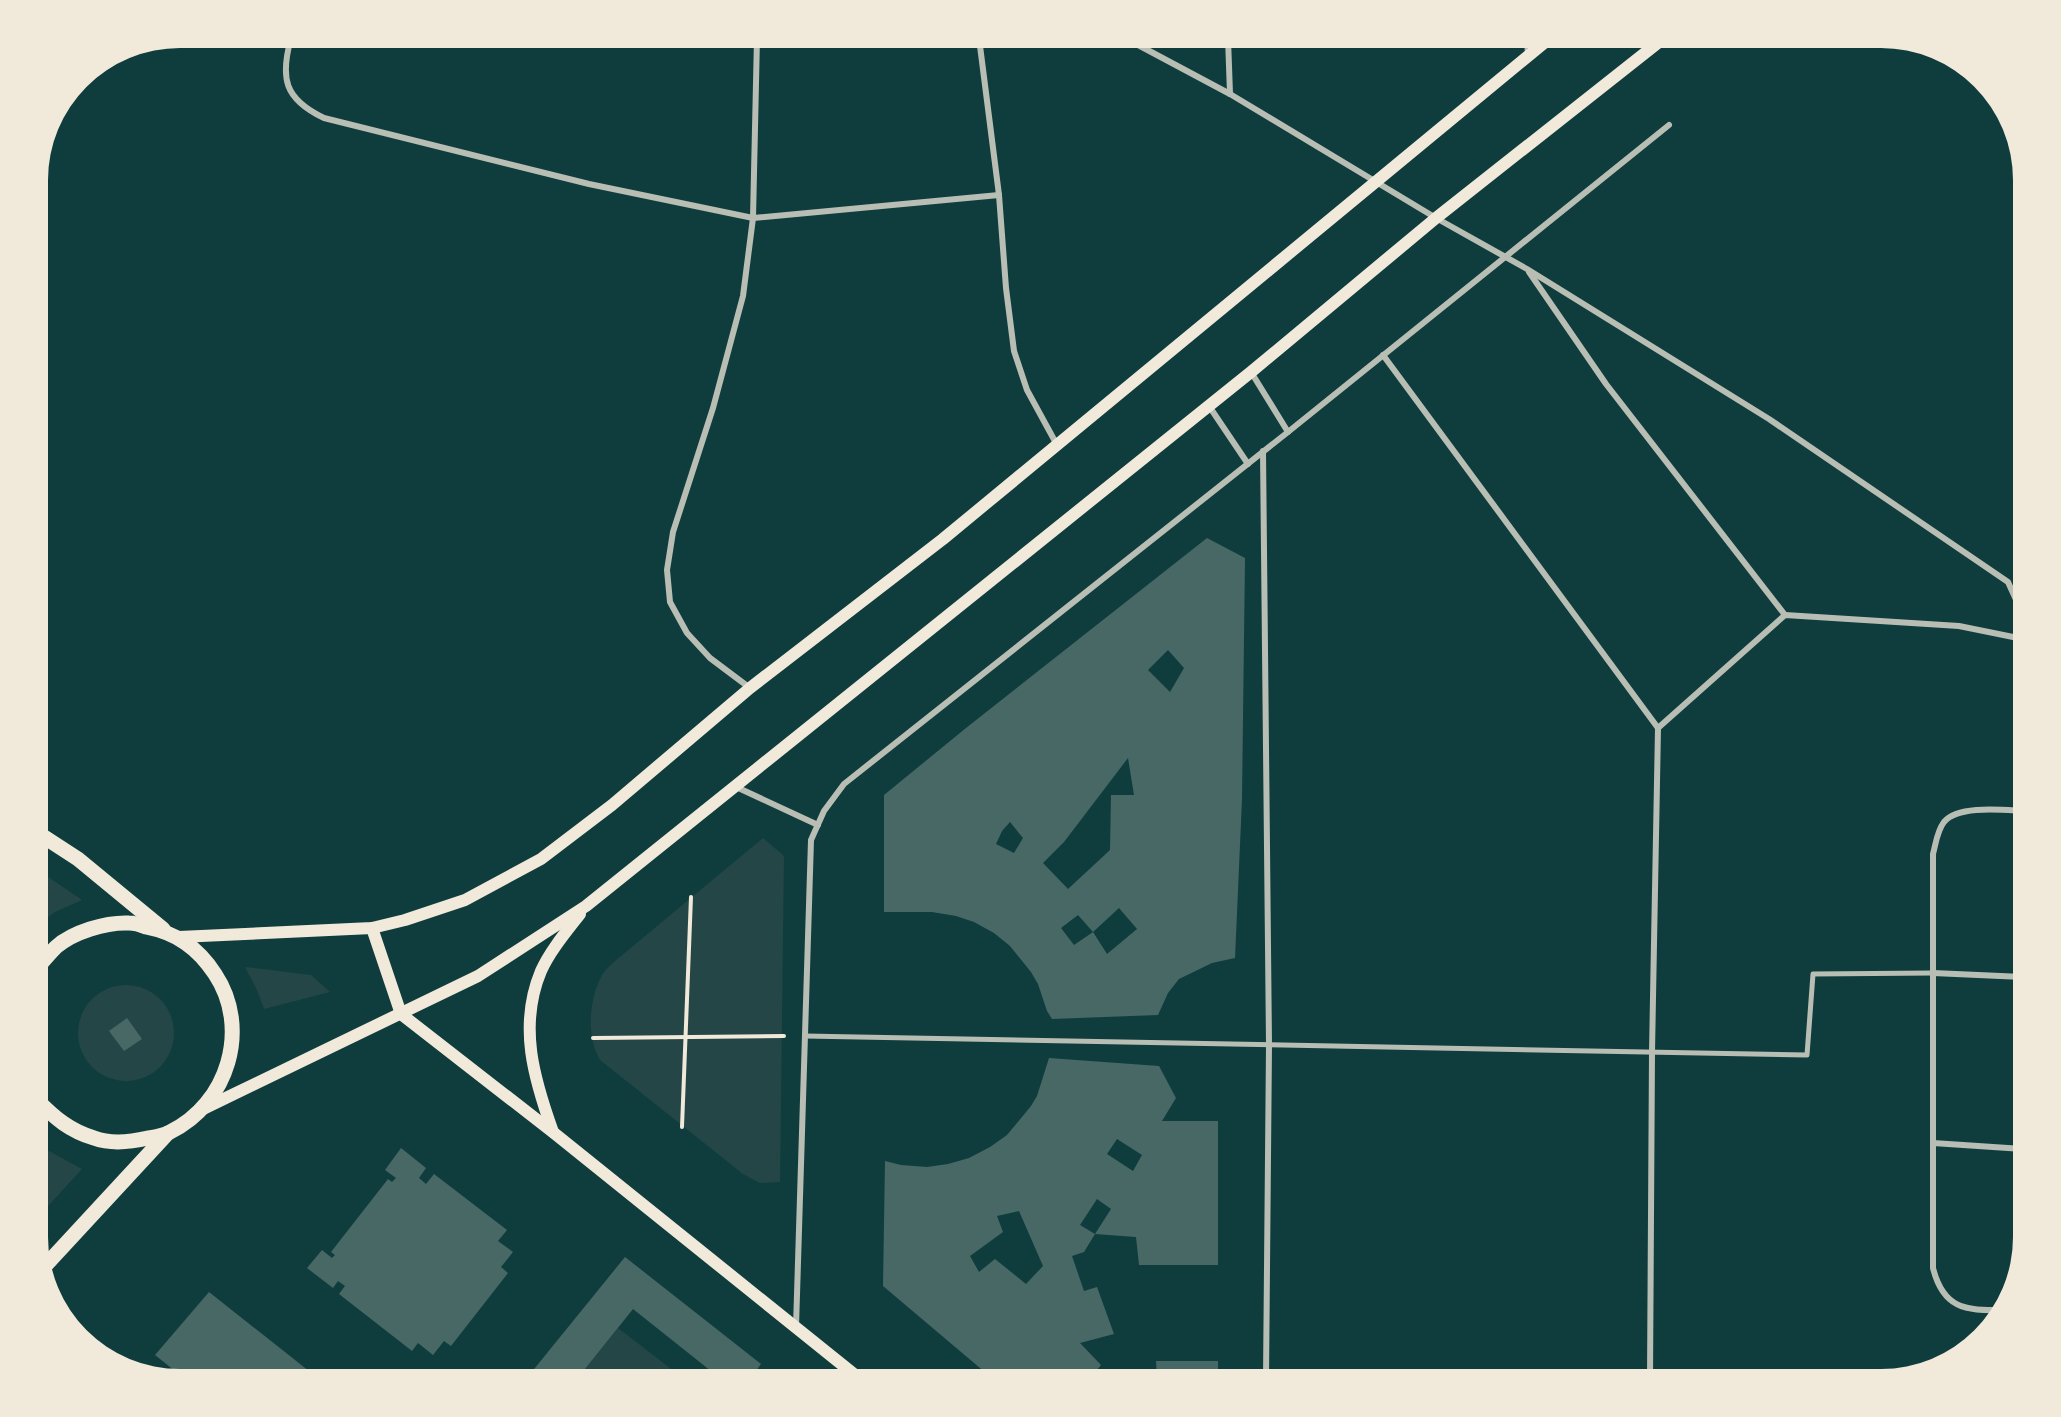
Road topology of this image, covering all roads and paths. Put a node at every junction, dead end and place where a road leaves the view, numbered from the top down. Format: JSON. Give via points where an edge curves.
{"nodes":[{"id":1,"x":289,"y":48,"type":"edge"},
{"id":2,"x":757,"y":48,"type":"edge"},
{"id":3,"x":980,"y":48,"type":"edge"},
{"id":4,"x":1144,"y":48,"type":"edge"},
{"id":5,"x":1228,"y":48,"type":"edge"},
{"id":6,"x":1528,"y":48,"type":"edge"},
{"id":7,"x":1538,"y":48,"type":"edge"},
{"id":8,"x":1651,"y":48,"type":"edge"},
{"id":9,"x":1528,"y":56,"type":"junction"},
{"id":10,"x":1230,"y":94,"type":"junction"},
{"id":11,"x":1669,"y":125,"type":"dead end"},
{"id":12,"x":1377,"y":181,"type":"junction"},
{"id":13,"x":999,"y":195,"type":"junction"},
{"id":14,"x":753,"y":218,"type":"junction"},
{"id":15,"x":1436,"y":218,"type":"junction"},
{"id":16,"x":1504,"y":257,"type":"junction"},
{"id":17,"x":1527,"y":269,"type":"junction"},
{"id":18,"x":1383,"y":355,"type":"junction"},
{"id":19,"x":1251,"y":372,"type":"junction"},
{"id":20,"x":1209,"y":406,"type":"junction"},
{"id":21,"x":1288,"y":432,"type":"junction"},
{"id":22,"x":1057,"y":445,"type":"junction"},
{"id":23,"x":1263,"y":451,"type":"junction"},
{"id":24,"x":1248,"y":464,"type":"junction"},
{"id":25,"x":2013,"y":592,"type":"edge"},
{"id":26,"x":1785,"y":615,"type":"junction"},
{"id":27,"x":2013,"y":637,"type":"edge"},
{"id":28,"x":750,"y":688,"type":"junction"},
{"id":29,"x":1658,"y":728,"type":"junction"},
{"id":30,"x":734,"y":786,"type":"junction"},
{"id":31,"x":2013,"y":811,"type":"edge"},
{"id":32,"x":818,"y":825,"type":"junction"},
{"id":33,"x":48,"y":840,"type":"edge"},
{"id":34,"x":692,"y":897,"type":"dead end"},
{"id":35,"x":586,"y":906,"type":"junction"},
{"id":36,"x":372,"y":928,"type":"junction"},
{"id":37,"x":172,"y":934,"type":"junction"},
{"id":38,"x":48,"y":955,"type":"edge"},
{"id":39,"x":1933,"y":973,"type":"junction"},
{"id":40,"x":2013,"y":977,"type":"edge"},
{"id":41,"x":401,"y":1014,"type":"junction"},
{"id":42,"x":805,"y":1036,"type":"junction"},
{"id":43,"x":686,"y":1037,"type":"junction"},
{"id":44,"x":592,"y":1038,"type":"dead end"},
{"id":45,"x":1269,"y":1045,"type":"junction"},
{"id":46,"x":1652,"y":1052,"type":"junction"},
{"id":47,"x":202,"y":1109,"type":"junction"},
{"id":48,"x":48,"y":1111,"type":"edge"},
{"id":49,"x":682,"y":1127,"type":"dead end"},
{"id":50,"x":168,"y":1133,"type":"junction"},
{"id":51,"x":554,"y":1133,"type":"junction"},
{"id":52,"x":1933,"y":1143,"type":"junction"},
{"id":53,"x":2013,"y":1148,"type":"edge"},
{"id":54,"x":50,"y":1260,"type":"edge"},
{"id":55,"x":1991,"y":1310,"type":"edge"},
{"id":56,"x":796,"y":1330,"type":"junction"},
{"id":57,"x":846,"y":1369,"type":"edge"},
{"id":58,"x":1266,"y":1369,"type":"edge"},
{"id":59,"x":1650,"y":1369,"type":"edge"}],
"edges":[{"from":1,"to":14,"type":"street","via":[[285,73],[292,94],[305,109],[324,118],[590,184]]},
{"from":2,"to":14,"type":"street"},
{"from":3,"to":13,"type":"street"},
{"from":4,"to":10,"type":"street"},
{"from":5,"to":10,"type":"street"},
{"from":6,"to":9,"type":"street"},
{"from":7,"to":9,"type":"main road"},
{"from":8,"to":15,"type":"main road"},
{"from":9,"to":12,"type":"main road"},
{"from":10,"to":12,"type":"street"},
{"from":11,"to":16,"type":"street"},
{"from":12,"to":15,"type":"street"},
{"from":12,"to":22,"type":"main road"},
{"from":13,"to":14,"type":"street"},
{"from":13,"to":22,"type":"street","via":[[1014,351],[1027,390]]},
{"from":14,"to":28,"type":"street","via":[[743,296],[713,408],[673,532],[667,570],[670,602],[687,633],[710,658]]},
{"from":15,"to":16,"type":"street"},
{"from":15,"to":19,"type":"main road"},
{"from":16,"to":17,"type":"street"},
{"from":16,"to":18,"type":"street"},
{"from":17,"to":25,"type":"street","via":[[1769,419],[2008,582]]},
{"from":17,"to":26,"type":"street","via":[[1606,384]]},
{"from":18,"to":21,"type":"street"},
{"from":18,"to":29,"type":"street"},
{"from":19,"to":20,"type":"main road"},
{"from":19,"to":21,"type":"street"},
{"from":20,"to":24,"type":"street"},
{"from":20,"to":30,"type":"main road"},
{"from":21,"to":23,"type":"street"},
{"from":22,"to":28,"type":"main road"},
{"from":23,"to":24,"type":"street"},
{"from":23,"to":45,"type":"street"},
{"from":24,"to":32,"type":"street","via":[[844,784]]},
{"from":26,"to":27,"type":"street","via":[[1959,627]]},
{"from":26,"to":29,"type":"street"},
{"from":28,"to":36,"type":"main road","via":[[612,805],[541,859],[465,900]]},
{"from":29,"to":46,"type":"street"},
{"from":30,"to":32,"type":"street"},
{"from":30,"to":35,"type":"main road"},
{"from":31,"to":39,"type":"street","via":[[1961,812],[1945,821],[1938,834],[1933,854]]},
{"from":32,"to":42,"type":"street","via":[[811,840]]},
{"from":33,"to":37,"type":"main road"},
{"from":34,"to":43,"type":"path"},
{"from":35,"to":41,"type":"main road","via":[[478,976]]},
{"from":35,"to":51,"type":"main road","via":[[541,971],[531,1005],[530,1054]]},
{"from":36,"to":37,"type":"main road"},
{"from":36,"to":41,"type":"main road"},
{"from":37,"to":38,"type":"main road","via":[[129,923],[91,928],[57,945]]},
{"from":37,"to":47,"type":"main road","via":[[205,958],[223,985],[232,1017],[232,1050],[222,1082]]},
{"from":39,"to":40,"type":"street"},
{"from":39,"to":46,"type":"street","via":[[1813,974],[1807,1055]]},
{"from":39,"to":52,"type":"street"},
{"from":41,"to":47,"type":"main road"},
{"from":41,"to":51,"type":"main road"},
{"from":42,"to":43,"type":"path"},
{"from":42,"to":45,"type":"street"},
{"from":42,"to":56,"type":"street"},
{"from":43,"to":44,"type":"path"},
{"from":43,"to":49,"type":"path"},
{"from":45,"to":46,"type":"street"},
{"from":45,"to":58,"type":"street"},
{"from":46,"to":59,"type":"street"},
{"from":47,"to":50,"type":"main road"},
{"from":48,"to":50,"type":"main road","via":[[62,1124],[95,1139],[132,1142]]},
{"from":50,"to":54,"type":"main road"},
{"from":51,"to":56,"type":"main road"},
{"from":52,"to":53,"type":"street"},
{"from":52,"to":55,"type":"street","via":[[1933,1268],[1937,1283],[1946,1298],[1961,1307]]},
{"from":56,"to":57,"type":"main road"}]}
